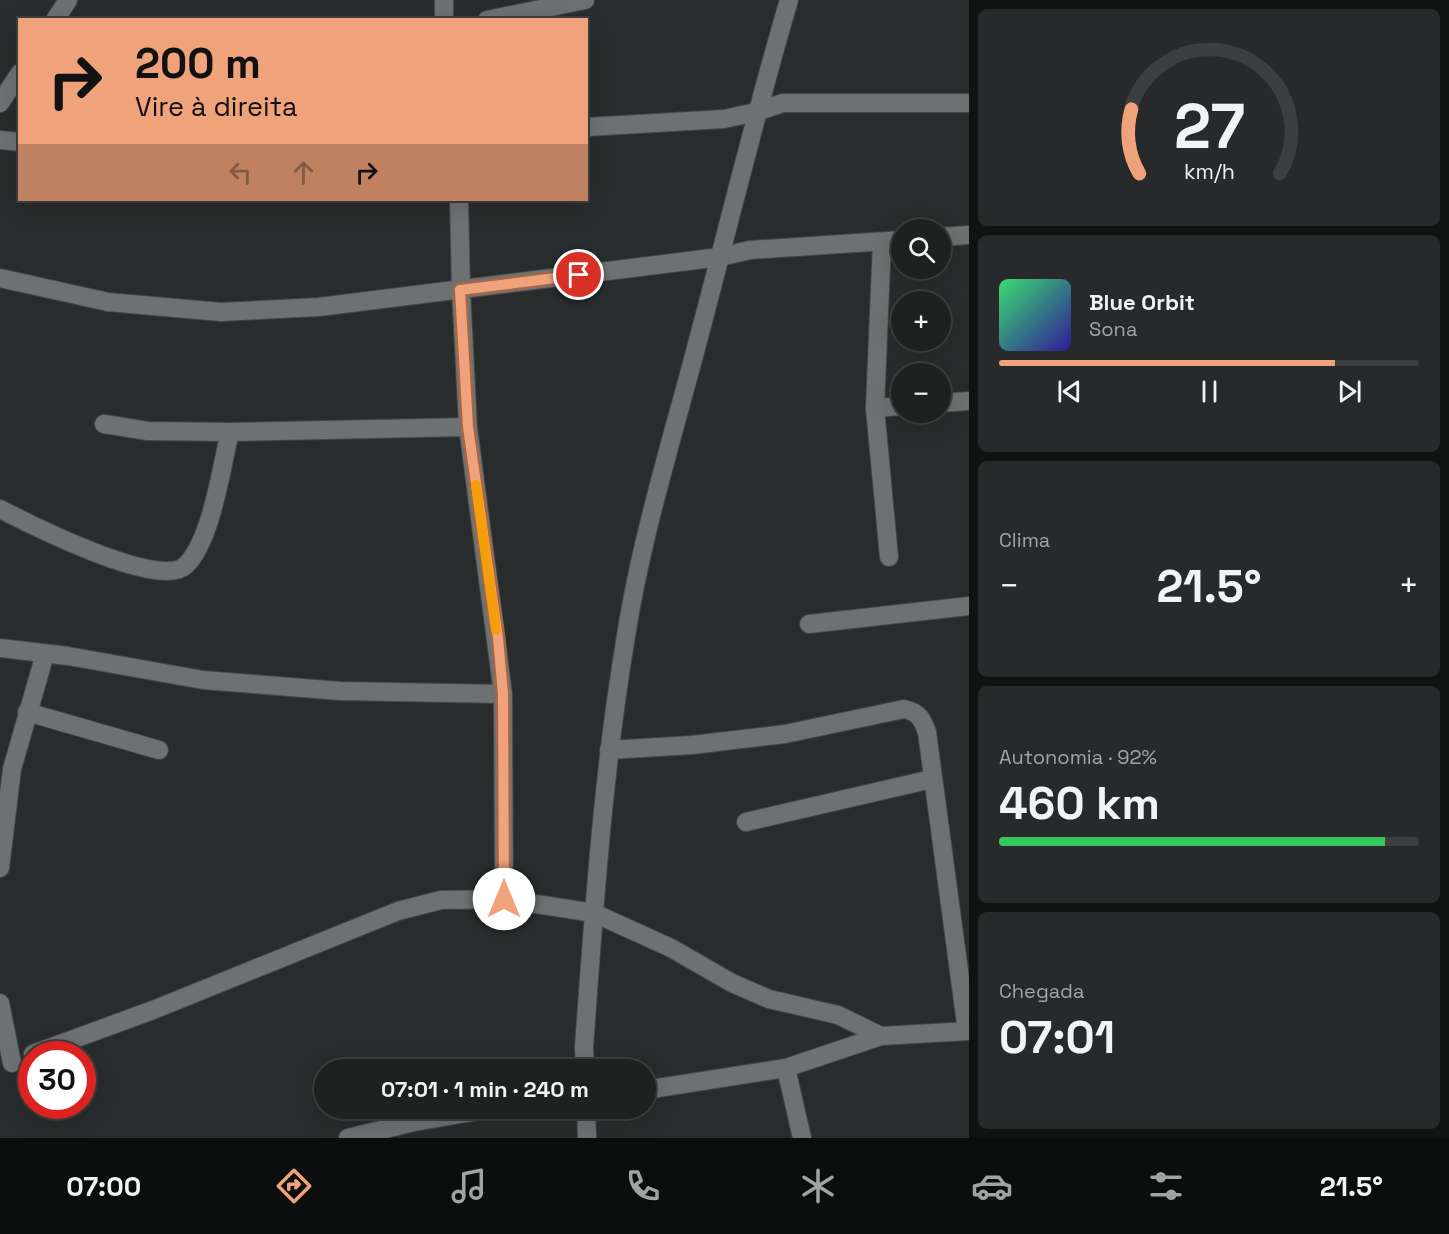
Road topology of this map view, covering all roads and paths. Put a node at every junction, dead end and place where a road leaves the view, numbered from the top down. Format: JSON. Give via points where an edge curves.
{"nodes":[{"id":1,"x":68,"y":0,"type":"edge"},
{"id":2,"x":444,"y":0,"type":"edge"},
{"id":3,"x":585,"y":0,"type":"edge"},
{"id":4,"x":789,"y":0,"type":"edge"},
{"id":5,"x":56,"y":18,"type":"edge"},
{"id":6,"x":444,"y":18,"type":"edge"},
{"id":7,"x":496,"y":18,"type":"edge"},
{"id":8,"x":18,"y":76,"type":"edge"},
{"id":9,"x":0,"y":103,"type":"edge"},
{"id":10,"x":969,"y":103,"type":"edge"},
{"id":11,"x":756,"y":112,"type":"junction"},
{"id":12,"x":588,"y":127,"type":"edge"},
{"id":13,"x":0,"y":140,"type":"edge"},
{"id":14,"x":18,"y":142,"type":"edge"},
{"id":15,"x":459,"y":201,"type":"edge"},
{"id":16,"x":969,"y":235,"type":"edge"},
{"id":17,"x":951,"y":236,"type":"edge"},
{"id":18,"x":891,"y":241,"type":"edge"},
{"id":19,"x":882,"y":242,"type":"junction"},
{"id":20,"x":720,"y":257,"type":"junction"},
{"id":21,"x":0,"y":278,"type":"edge"},
{"id":22,"x":460,"y":290,"type":"junction"},
{"id":23,"x":969,"y":402,"type":"edge"},
{"id":24,"x":951,"y":403,"type":"edge"},
{"id":25,"x":891,"y":407,"type":"edge"},
{"id":26,"x":875,"y":408,"type":"junction"},
{"id":27,"x":104,"y":424,"type":"dead end"},
{"id":28,"x":468,"y":427,"type":"junction"},
{"id":29,"x":230,"y":432,"type":"junction"},
{"id":30,"x":0,"y":509,"type":"edge"},
{"id":31,"x":889,"y":557,"type":"dead end"},
{"id":32,"x":969,"y":606,"type":"edge"},
{"id":33,"x":809,"y":624,"type":"dead end"},
{"id":34,"x":0,"y":648,"type":"edge"},
{"id":35,"x":45,"y":654,"type":"junction"},
{"id":36,"x":503,"y":694,"type":"junction"},
{"id":37,"x":27,"y":712,"type":"junction"},
{"id":38,"x":159,"y":750,"type":"dead end"},
{"id":39,"x":609,"y":750,"type":"junction"},
{"id":40,"x":932,"y":779,"type":"junction"},
{"id":41,"x":746,"y":822,"type":"dead end"},
{"id":42,"x":0,"y":868,"type":"edge"},
{"id":43,"x":504,"y":899,"type":"junction"},
{"id":44,"x":594,"y":913,"type":"junction"},
{"id":45,"x":0,"y":1003,"type":"edge"},
{"id":46,"x":968,"y":1031,"type":"edge"},
{"id":47,"x":881,"y":1036,"type":"junction"},
{"id":48,"x":70,"y":1041,"type":"edge"},
{"id":49,"x":585,"y":1059,"type":"edge"},
{"id":50,"x":6,"y":1065,"type":"edge"},
{"id":51,"x":786,"y":1068,"type":"junction"},
{"id":52,"x":656,"y":1088,"type":"edge"},
{"id":53,"x":432,"y":1119,"type":"edge"},
{"id":54,"x":586,"y":1119,"type":"edge"},
{"id":55,"x":348,"y":1138,"type":"edge"},
{"id":56,"x":587,"y":1138,"type":"edge"},
{"id":57,"x":802,"y":1138,"type":"edge"}],
"edges":[{"from":1,"to":5,"type":"street"},
{"from":2,"to":6,"type":"street"},
{"from":3,"to":7,"type":"street"},
{"from":4,"to":11,"type":"street"},
{"from":8,"to":9,"type":"street"},
{"from":10,"to":11,"type":"street","via":[[783,103]]},
{"from":11,"to":12,"type":"street","via":[[724,119]]},
{"from":11,"to":20,"type":"street"},
{"from":13,"to":14,"type":"street"},
{"from":15,"to":22,"type":"street"},
{"from":16,"to":17,"type":"street"},
{"from":18,"to":19,"type":"street"},
{"from":19,"to":20,"type":"street","via":[[750,250]]},
{"from":19,"to":26,"type":"street"},
{"from":20,"to":22,"type":"street"},
{"from":20,"to":39,"type":"street","via":[[652,515],[626,633]]},
{"from":21,"to":22,"type":"street","via":[[108,302],[221,312],[319,307]]},
{"from":22,"to":28,"type":"street"},
{"from":23,"to":24,"type":"street"},
{"from":25,"to":26,"type":"street"},
{"from":26,"to":31,"type":"street"},
{"from":27,"to":29,"type":"street","via":[[148,431]]},
{"from":28,"to":29,"type":"street"},
{"from":28,"to":36,"type":"street"},
{"from":29,"to":30,"type":"street","via":[[203,540],[185,567],[175,572],[158,571],[83,549]]},
{"from":32,"to":33,"type":"street"},
{"from":34,"to":35,"type":"street"},
{"from":35,"to":36,"type":"street","via":[[203,680],[340,691]]},
{"from":35,"to":37,"type":"street"},
{"from":36,"to":43,"type":"street"},
{"from":37,"to":38,"type":"street"},
{"from":37,"to":42,"type":"street","via":[[12,769]]},
{"from":39,"to":40,"type":"street","via":[[785,734],[904,709],[914,711],[922,719]]},
{"from":39,"to":44,"type":"street"},
{"from":40,"to":41,"type":"street"},
{"from":40,"to":46,"type":"street"},
{"from":43,"to":44,"type":"street"},
{"from":43,"to":48,"type":"street","via":[[441,900],[398,911]]},
{"from":44,"to":47,"type":"street","via":[[769,999],[838,1015]]},
{"from":44,"to":49,"type":"street"},
{"from":45,"to":50,"type":"street"},
{"from":46,"to":47,"type":"street"},
{"from":47,"to":51,"type":"street"},
{"from":51,"to":52,"type":"street"},
{"from":51,"to":57,"type":"street"},
{"from":53,"to":55,"type":"street"},
{"from":54,"to":56,"type":"street"}]}
